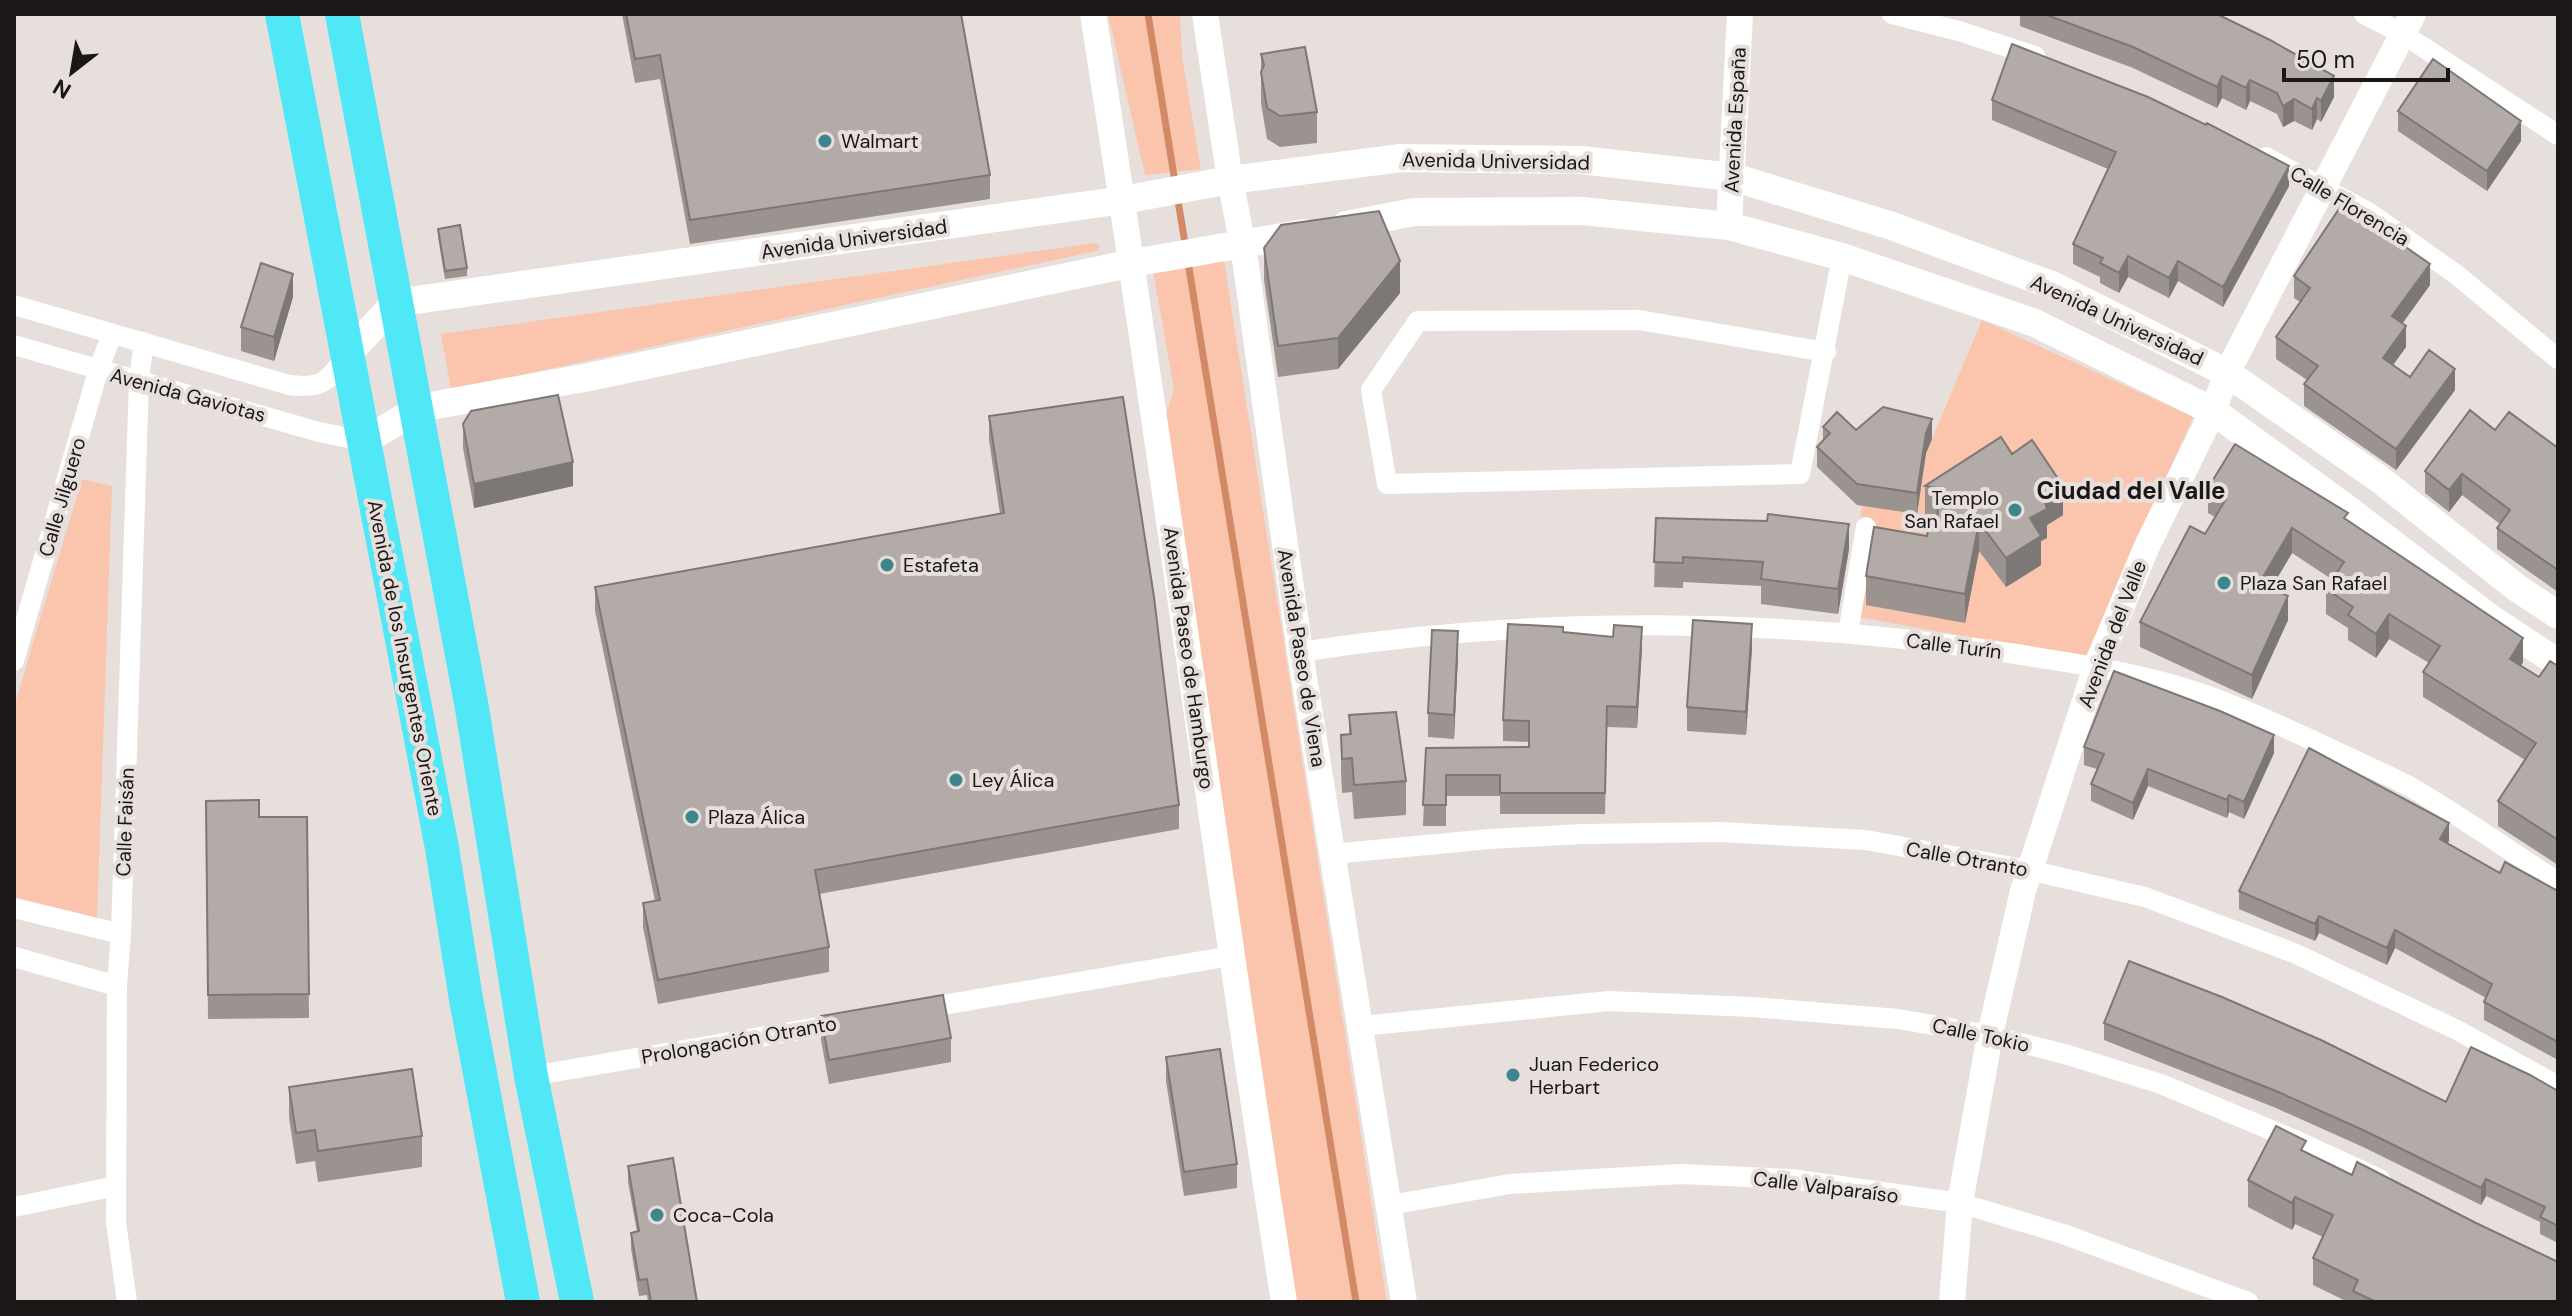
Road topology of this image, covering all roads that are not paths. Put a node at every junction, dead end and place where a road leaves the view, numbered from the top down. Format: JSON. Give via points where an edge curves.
{"nodes":[{"id":1,"x":282,"y":14,"type":"edge"},
{"id":2,"x":342,"y":14,"type":"edge"},
{"id":3,"x":1093,"y":14,"type":"edge"},
{"id":4,"x":1205,"y":14,"type":"edge"},
{"id":5,"x":1740,"y":14,"type":"edge"},
{"id":6,"x":1892,"y":14,"type":"edge"},
{"id":7,"x":2364,"y":14,"type":"edge"},
{"id":8,"x":2408,"y":24,"type":"edge"},
{"id":9,"x":2051,"y":61,"type":"edge"},
{"id":10,"x":2558,"y":135,"type":"edge"},
{"id":11,"x":2255,"y":151,"type":"edge"},
{"id":12,"x":1733,"y":177,"type":"junction"},
{"id":13,"x":1216,"y":182,"type":"junction"},
{"id":14,"x":2323,"y":188,"type":"junction"},
{"id":15,"x":1136,"y":198,"type":"junction"},
{"id":16,"x":1729,"y":226,"type":"junction"},
{"id":17,"x":1243,"y":245,"type":"junction"},
{"id":18,"x":1842,"y":257,"type":"junction"},
{"id":19,"x":1133,"y":263,"type":"junction"},
{"id":20,"x":395,"y":303,"type":"junction"},
{"id":21,"x":14,"y":305,"type":"edge"},
{"id":22,"x":112,"y":334,"type":"junction"},
{"id":23,"x":144,"y":342,"type":"junction"},
{"id":24,"x":14,"y":345,"type":"edge"},
{"id":25,"x":1826,"y":352,"type":"junction"},
{"id":26,"x":348,"y":354,"type":"junction"},
{"id":27,"x":2558,"y":359,"type":"edge"},
{"id":28,"x":98,"y":371,"type":"junction"},
{"id":29,"x":2227,"y":373,"type":"junction"},
{"id":30,"x":139,"y":379,"type":"junction"},
{"id":31,"x":415,"y":411,"type":"junction"},
{"id":32,"x":2213,"y":411,"type":"junction"},
{"id":33,"x":364,"y":441,"type":"junction"},
{"id":34,"x":1866,"y":527,"type":"dead end"},
{"id":35,"x":2558,"y":615,"type":"edge"},
{"id":36,"x":1848,"y":633,"type":"junction"},
{"id":37,"x":1300,"y":652,"type":"junction"},
{"id":38,"x":14,"y":661,"type":"edge"},
{"id":39,"x":2558,"y":663,"type":"edge"},
{"id":40,"x":2096,"y":667,"type":"junction"},
{"id":41,"x":1332,"y":854,"type":"junction"},
{"id":42,"x":2029,"y":870,"type":"junction"},
{"id":43,"x":2558,"y":882,"type":"edge"},
{"id":44,"x":14,"y":908,"type":"edge"},
{"id":45,"x":121,"y":934,"type":"junction"},
{"id":46,"x":1231,"y":956,"type":"junction"},
{"id":47,"x":14,"y":957,"type":"edge"},
{"id":48,"x":117,"y":986,"type":"junction"},
{"id":49,"x":904,"y":1012,"type":"edge"},
{"id":50,"x":873,"y":1017,"type":"edge"},
{"id":51,"x":1362,"y":1026,"type":"junction"},
{"id":52,"x":1990,"y":1035,"type":"junction"},
{"id":53,"x":531,"y":1076,"type":"junction"},
{"id":54,"x":2558,"y":1086,"type":"edge"},
{"id":55,"x":116,"y":1186,"type":"junction"},
{"id":56,"x":2403,"y":1190,"type":"edge"},
{"id":57,"x":1960,"y":1203,"type":"junction"},
{"id":58,"x":1390,"y":1205,"type":"junction"},
{"id":59,"x":14,"y":1207,"type":"edge"},
{"id":60,"x":127,"y":1302,"type":"edge"},
{"id":61,"x":523,"y":1302,"type":"edge"},
{"id":62,"x":577,"y":1302,"type":"edge"},
{"id":63,"x":1284,"y":1302,"type":"edge"},
{"id":64,"x":1404,"y":1302,"type":"edge"},
{"id":65,"x":1952,"y":1302,"type":"edge"},
{"id":66,"x":2248,"y":1302,"type":"edge"}],
"edges":[{"from":1,"to":26,"type":"highway","name":"Avenida de los Insurgentes Oriente"},
{"from":2,"to":20,"type":"highway"},
{"from":3,"to":15,"type":"street","name":"Avenida Paseo de Hamburgo"},
{"from":4,"to":13,"type":"street","name":"Avenida Paseo de Viena"},
{"from":5,"to":12,"type":"street","name":"Avenida España"},
{"from":6,"to":9,"type":"street"},
{"from":7,"to":8,"type":"street"},
{"from":8,"to":10,"type":"street"},
{"from":8,"to":14,"type":"street","name":"Avenida del Valle"},
{"from":11,"to":14,"type":"street","name":"Calle Florencia"},
{"from":12,"to":13,"type":"main road","name":"Avenida Universidad","via":[[1580,160],[1401,158]]},
{"from":12,"to":16,"type":"street","name":"Avenida España"},
{"from":12,"to":29,"type":"main road","name":"Avenida Universidad","via":[[1892,226],[2054,286]]},
{"from":13,"to":15,"type":"main road","name":"Avenida Universidad"},
{"from":13,"to":17,"type":"street","name":"Avenida Paseo de Viena"},
{"from":14,"to":27,"type":"street","name":"Calle Florencia","via":[[2368,212],[2457,275]]},
{"from":14,"to":29,"type":"street","name":"Avenida del Valle"},
{"from":15,"to":19,"type":"street","name":"Avenida Paseo de Hamburgo"},
{"from":15,"to":20,"type":"main road","name":"Avenida Universidad"},
{"from":16,"to":17,"type":"main road","name":"Avenida Universidad","via":[[1582,211],[1414,212]]},
{"from":16,"to":18,"type":"main road","name":"Avenida Universidad"},
{"from":17,"to":19,"type":"main road","name":"Avenida Universidad"},
{"from":17,"to":37,"type":"street","name":"Avenida Paseo de Viena"},
{"from":18,"to":25,"type":"street"},
{"from":18,"to":32,"type":"main road","name":"Avenida Universidad","via":[[2035,323]]},
{"from":19,"to":31,"type":"main road","name":"Avenida Universidad"},
{"from":19,"to":46,"type":"street","name":"Avenida Paseo de Hamburgo"},
{"from":20,"to":26,"type":"main road"},
{"from":20,"to":31,"type":"highway"},
{"from":21,"to":22,"type":"street","name":"Avenida Gaviotas"},
{"from":22,"to":23,"type":"street","name":"Avenida Gaviotas"},
{"from":22,"to":28,"type":"street","name":"Calle Jilguero"},
{"from":23,"to":26,"type":"street","name":"Avenida Gaviotas","via":[[309,388],[329,379]]},
{"from":23,"to":30,"type":"street","name":"Calle Faisán"},
{"from":24,"to":28,"type":"street","name":"Avenida Gaviotas"},
{"from":25,"to":25,"type":"street","via":[[1800,474],[1387,484],[1371,390],[1418,321],[1639,320]]},
{"from":26,"to":33,"type":"highway","name":"Avenida de los Insurgentes Oriente"},
{"from":28,"to":30,"type":"street","name":"Avenida Gaviotas"},
{"from":28,"to":38,"type":"street","name":"Calle Jilguero"},
{"from":29,"to":32,"type":"street","name":"Avenida del Valle"},
{"from":29,"to":35,"type":"main road","name":"Avenida Universidad","via":[[2378,478]]},
{"from":30,"to":33,"type":"street","name":"Avenida Gaviotas"},
{"from":30,"to":45,"type":"street","name":"Calle Faisán"},
{"from":31,"to":33,"type":"main road","name":"Avenida Universidad"},
{"from":31,"to":53,"type":"highway","via":[[472,708]]},
{"from":32,"to":39,"type":"main road","name":"Avenida Universidad"},
{"from":32,"to":40,"type":"street","name":"Avenida del Valle"},
{"from":33,"to":61,"type":"highway","name":"Avenida de los Insurgentes Oriente"},
{"from":34,"to":36,"type":"street"},
{"from":36,"to":37,"type":"street","name":"Calle Turín","via":[[1706,627],[1520,629],[1412,636]]},
{"from":36,"to":40,"type":"street","name":"Calle Turín"},
{"from":37,"to":41,"type":"street","name":"Avenida Paseo de Viena"},
{"from":40,"to":42,"type":"street","name":"Avenida del Valle"},
{"from":40,"to":43,"type":"street","name":"Calle Turín","via":[[2202,694],[2295,732],[2411,788]]},
{"from":41,"to":42,"type":"street","name":"Calle Otranto","via":[[1490,839],[1721,832],[1866,840]]},
{"from":41,"to":51,"type":"street","name":"Avenida Paseo de Viena"},
{"from":42,"to":52,"type":"street","name":"Avenida del Valle"},
{"from":42,"to":54,"type":"street","name":"Calle Otranto","via":[[2145,897],[2294,953],[2457,1030]]},
{"from":44,"to":45,"type":"street"},
{"from":45,"to":48,"type":"street","name":"Calle Faisán"},
{"from":46,"to":49,"type":"street"},
{"from":46,"to":63,"type":"street","name":"Avenida Paseo de Hamburgo"},
{"from":47,"to":48,"type":"street"},
{"from":48,"to":55,"type":"street","name":"Calle Faisán"},
{"from":50,"to":53,"type":"street","name":"Prolongación Otranto"},
{"from":51,"to":52,"type":"street","name":"Calle Tokio","via":[[1609,1001],[1898,1019]]},
{"from":51,"to":58,"type":"street","name":"Avenida Paseo de Viena"},
{"from":52,"to":56,"type":"street","name":"Calle Tokio","via":[[2161,1084]]},
{"from":52,"to":57,"type":"street","name":"Avenida del Valle"},
{"from":53,"to":62,"type":"highway"},
{"from":55,"to":59,"type":"street"},
{"from":55,"to":60,"type":"street","name":"Calle Faisán"},
{"from":57,"to":58,"type":"street","name":"Calle Valparaíso","via":[[1791,1179],[1682,1174],[1510,1184]]},
{"from":57,"to":65,"type":"street","name":"Avenida del Valle"},
{"from":57,"to":66,"type":"street","name":"Calle Valparaíso","via":[[2063,1234]]},
{"from":58,"to":64,"type":"street","name":"Avenida Paseo de Viena"}]}
